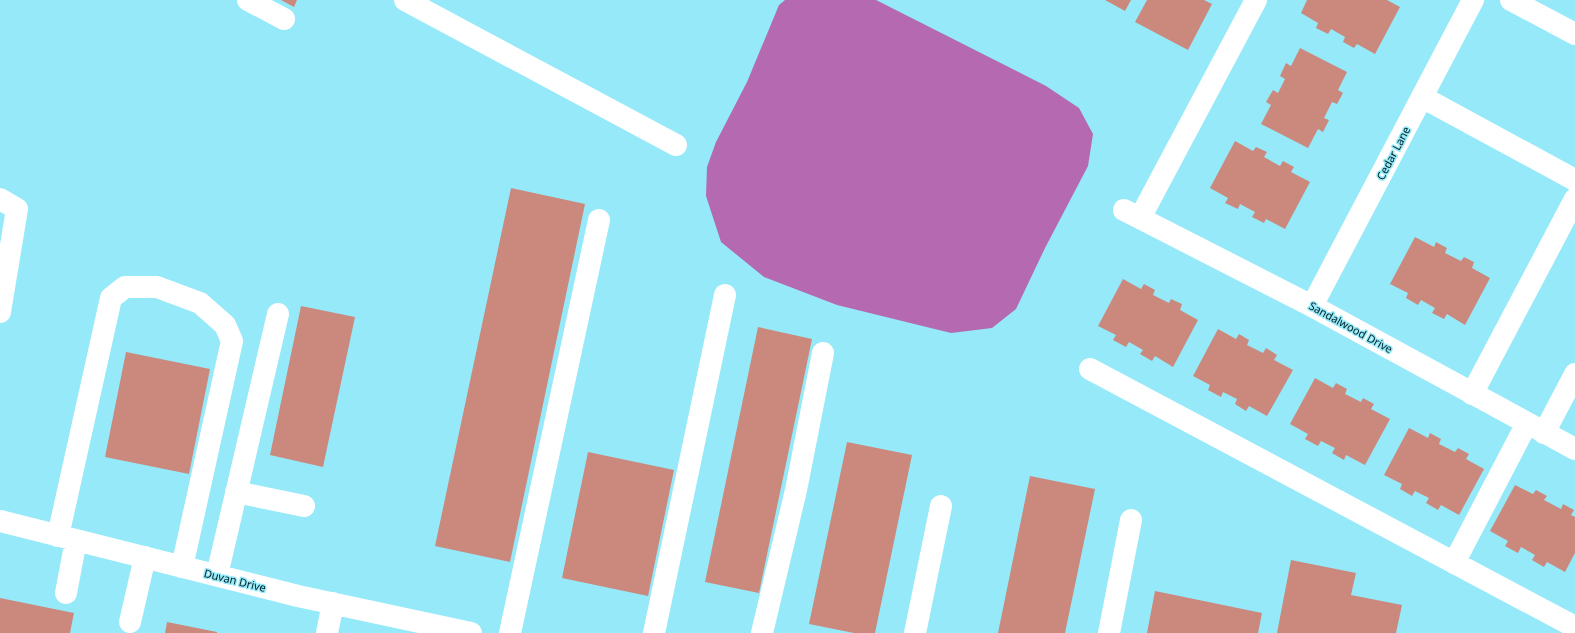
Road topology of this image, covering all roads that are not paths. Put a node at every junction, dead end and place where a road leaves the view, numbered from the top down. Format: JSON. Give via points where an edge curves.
{"nodes":[{"id":1,"x":248,"y":0,"type":"edge"},
{"id":2,"x":406,"y":0,"type":"edge"},
{"id":3,"x":1256,"y":0,"type":"edge"},
{"id":4,"x":1473,"y":0,"type":"edge"},
{"id":5,"x":1511,"y":0,"type":"edge"},
{"id":6,"x":284,"y":19,"type":"dead end"},
{"id":7,"x":1575,"y":34,"type":"edge"},
{"id":8,"x":1422,"y":97,"type":"junction"},
{"id":9,"x":676,"y":145,"type":"dead end"},
{"id":10,"x":1575,"y":180,"type":"edge"},
{"id":11,"x":0,"y":199,"type":"edge"},
{"id":12,"x":1575,"y":199,"type":"edge"},
{"id":13,"x":599,"y":220,"type":"dead end"},
{"id":14,"x":725,"y":295,"type":"dead end"},
{"id":15,"x":1312,"y":306,"type":"junction"},
{"id":16,"x":0,"y":312,"type":"edge"},
{"id":17,"x":278,"y":314,"type":"dead end"},
{"id":18,"x":823,"y":353,"type":"dead end"},
{"id":19,"x":1090,"y":369,"type":"dead end"},
{"id":20,"x":1575,"y":374,"type":"edge"},
{"id":21,"x":1472,"y":394,"type":"junction"},
{"id":22,"x":1536,"y":428,"type":"junction"},
{"id":23,"x":1575,"y":449,"type":"edge"},
{"id":24,"x":236,"y":492,"type":"junction"},
{"id":25,"x":304,"y":506,"type":"dead end"},
{"id":26,"x":941,"y":506,"type":"dead end"},
{"id":27,"x":1131,"y":520,"type":"dead end"},
{"id":28,"x":0,"y":521,"type":"edge"},
{"id":29,"x":67,"y":538,"type":"junction"},
{"id":30,"x":145,"y":557,"type":"junction"},
{"id":31,"x":1454,"y":563,"type":"junction"},
{"id":32,"x":182,"y":567,"type":"junction"},
{"id":33,"x":217,"y":575,"type":"junction"},
{"id":34,"x":66,"y":593,"type":"dead end"},
{"id":35,"x":333,"y":603,"type":"junction"},
{"id":36,"x":130,"y":622,"type":"dead end"},
{"id":37,"x":396,"y":625,"type":"edge"},
{"id":38,"x":1575,"y":627,"type":"edge"},
{"id":39,"x":327,"y":633,"type":"edge"},
{"id":40,"x":471,"y":633,"type":"edge"},
{"id":41,"x":510,"y":633,"type":"edge"},
{"id":42,"x":654,"y":633,"type":"edge"},
{"id":43,"x":762,"y":633,"type":"edge"},
{"id":44,"x":915,"y":633,"type":"edge"},
{"id":45,"x":1109,"y":633,"type":"edge"}],
"edges":[{"from":1,"to":6,"type":"street"},
{"from":2,"to":9,"type":"street"},
{"from":3,"to":15,"type":"street","name":"Sandalwood Drive","via":[[1132,214]]},
{"from":4,"to":8,"type":"street","name":"Cedar Lane"},
{"from":5,"to":7,"type":"street"},
{"from":8,"to":10,"type":"street"},
{"from":8,"to":15,"type":"street","name":"Cedar Lane"},
{"from":11,"to":16,"type":"street","via":[[17,209]]},
{"from":12,"to":21,"type":"street"},
{"from":13,"to":41,"type":"street"},
{"from":14,"to":42,"type":"street"},
{"from":15,"to":21,"type":"street","name":"Sandalwood Drive"},
{"from":17,"to":24,"type":"street"},
{"from":18,"to":43,"type":"street","via":[[796,490]]},
{"from":19,"to":31,"type":"street"},
{"from":20,"to":22,"type":"street"},
{"from":21,"to":22,"type":"street","name":"Sandalwood Drive"},
{"from":22,"to":23,"type":"street","name":"Sandalwood Drive"},
{"from":22,"to":31,"type":"street"},
{"from":24,"to":25,"type":"street"},
{"from":24,"to":33,"type":"street"},
{"from":26,"to":44,"type":"street"},
{"from":27,"to":45,"type":"street"},
{"from":28,"to":29,"type":"street","name":"Duvan Drive"},
{"from":29,"to":30,"type":"street","name":"Duvan Drive"},
{"from":29,"to":32,"type":"street","via":[[111,298],[125,287],[157,287],[200,303],[225,325],[232,341]]},
{"from":29,"to":34,"type":"street"},
{"from":30,"to":32,"type":"street","name":"Duvan Drive"},
{"from":30,"to":36,"type":"street"},
{"from":31,"to":38,"type":"street"},
{"from":32,"to":33,"type":"street","name":"Duvan Drive"},
{"from":33,"to":35,"type":"street","name":"Duvan Drive"},
{"from":35,"to":37,"type":"street","name":"Duvan Drive"},
{"from":35,"to":39,"type":"street"},
{"from":37,"to":40,"type":"street","name":"Duvan Drive"}]}
